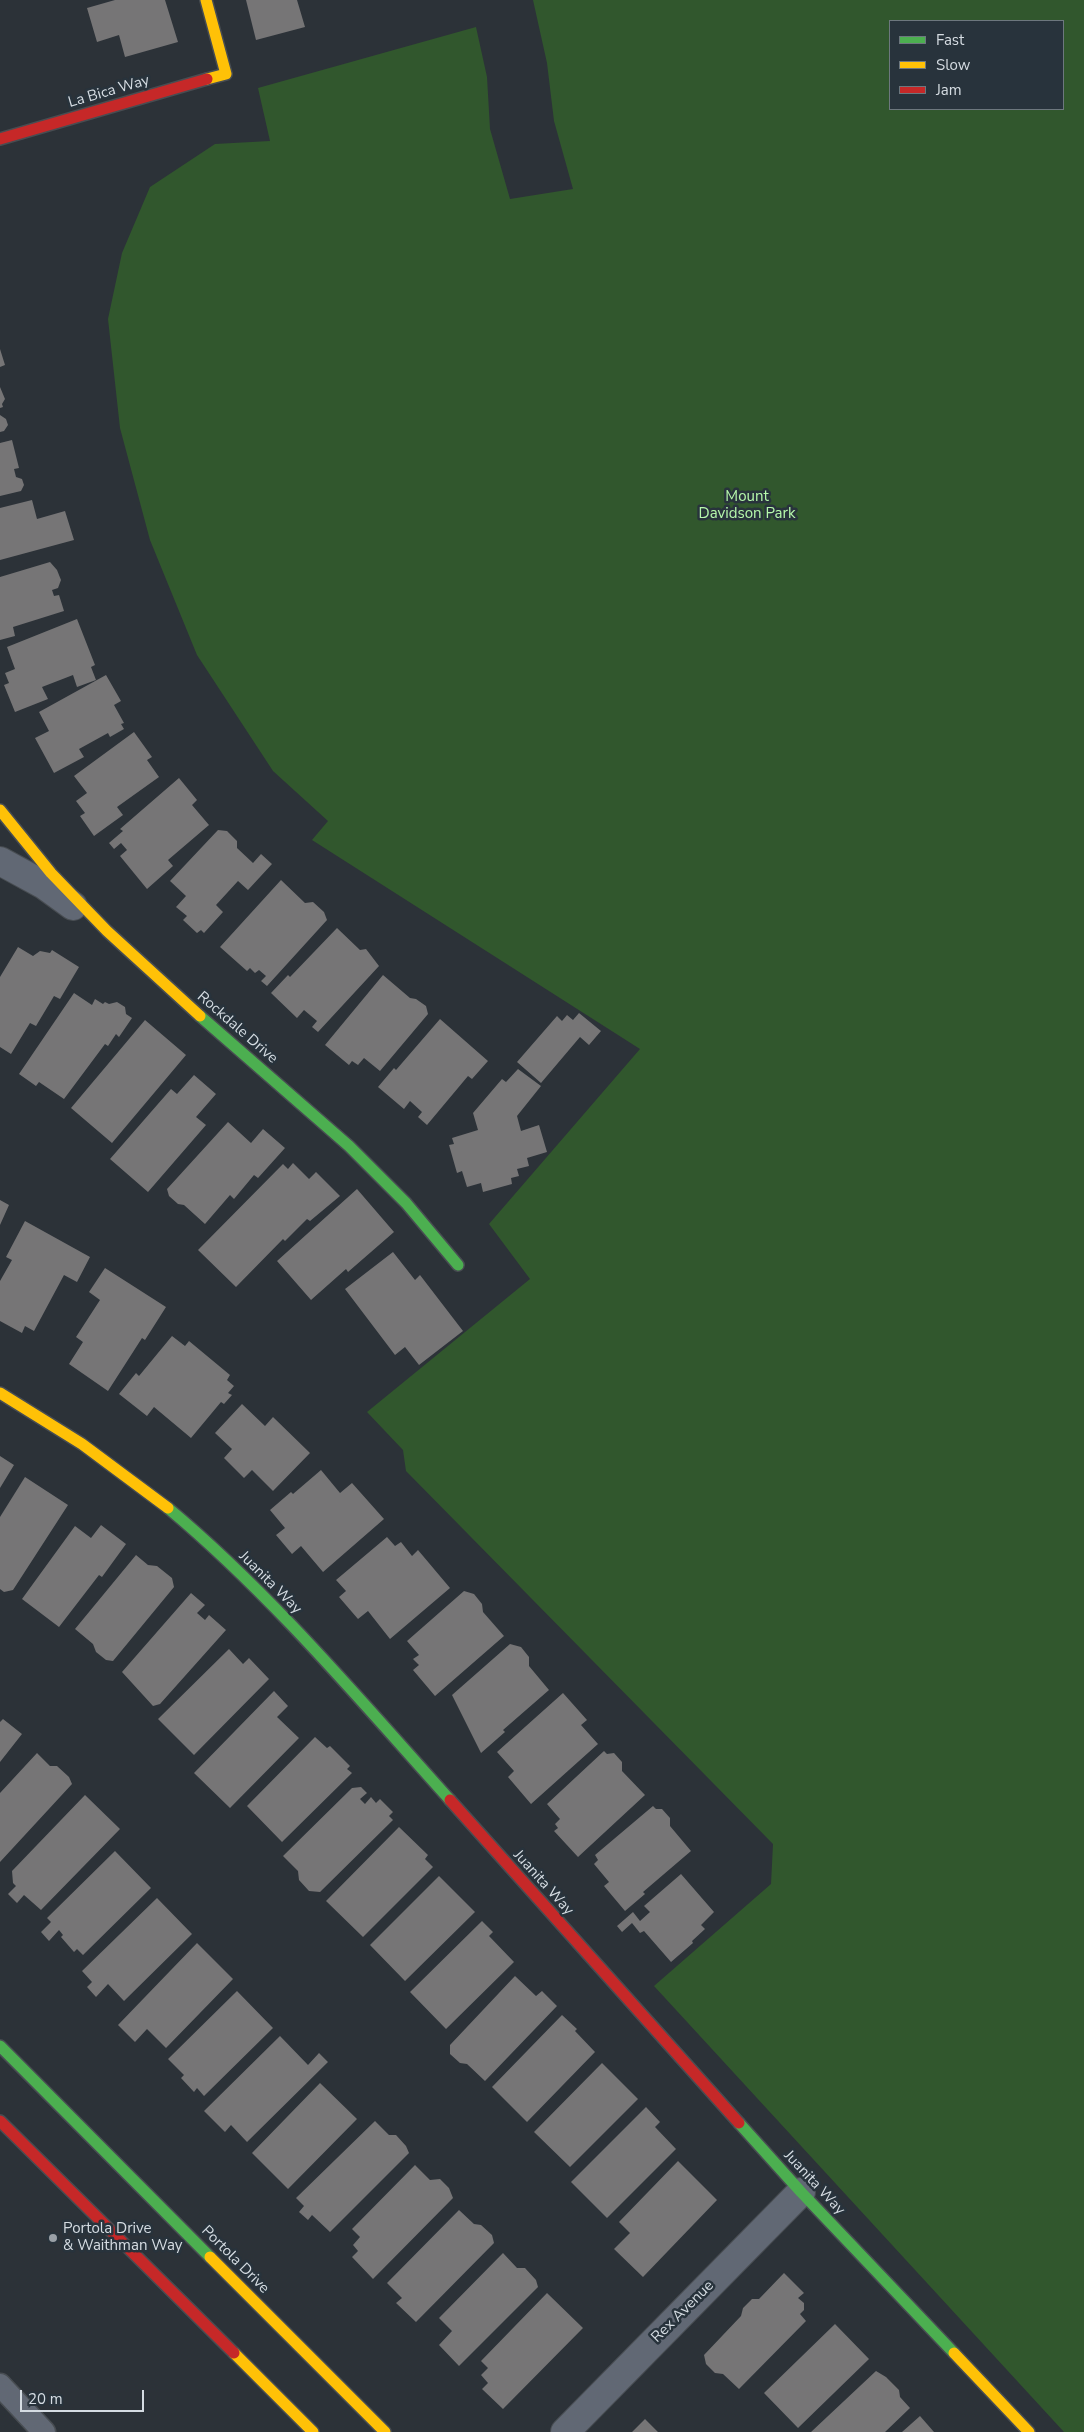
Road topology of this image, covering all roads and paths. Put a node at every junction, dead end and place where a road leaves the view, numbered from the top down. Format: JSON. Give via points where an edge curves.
{"nodes":[{"id":1,"x":206,"y":0,"type":"edge"},
{"id":2,"x":0,"y":139,"type":"edge"},
{"id":3,"x":0,"y":810,"type":"edge"},
{"id":4,"x":0,"y":861,"type":"edge"},
{"id":5,"x":96,"y":923,"type":"junction"},
{"id":6,"x":458,"y":1265,"type":"dead end"},
{"id":7,"x":0,"y":1393,"type":"edge"},
{"id":8,"x":0,"y":2046,"type":"edge"},
{"id":9,"x":0,"y":2120,"type":"edge"},
{"id":10,"x":801,"y":2192,"type":"junction"},
{"id":11,"x":0,"y":2385,"type":"edge"},
{"id":12,"x":44,"y":2432,"type":"edge"},
{"id":13,"x":313,"y":2432,"type":"edge"},
{"id":14,"x":385,"y":2432,"type":"edge"},
{"id":15,"x":565,"y":2432,"type":"edge"},
{"id":16,"x":1029,"y":2432,"type":"edge"}],
"edges":[{"from":1,"to":2,"type":"street","name":"La Bica Way","via":[[226,74]]},
{"from":3,"to":5,"type":"street","name":"Rockdale Drive"},
{"from":4,"to":5,"type":"street","via":[[44,885]]},
{"from":5,"to":6,"type":"street","name":"Rockdale Drive","via":[[341,1138],[407,1203]]},
{"from":7,"to":10,"type":"street","name":"Juanita Way","via":[[78,1441],[140,1486],[209,1544],[275,1609]]},
{"from":8,"to":14,"type":"street","name":"Portola Drive"},
{"from":9,"to":13,"type":"street"},
{"from":10,"to":15,"type":"street","name":"Rex Avenue"},
{"from":10,"to":16,"type":"street","name":"Juanita Way"},
{"from":11,"to":12,"type":"lane"}]}
